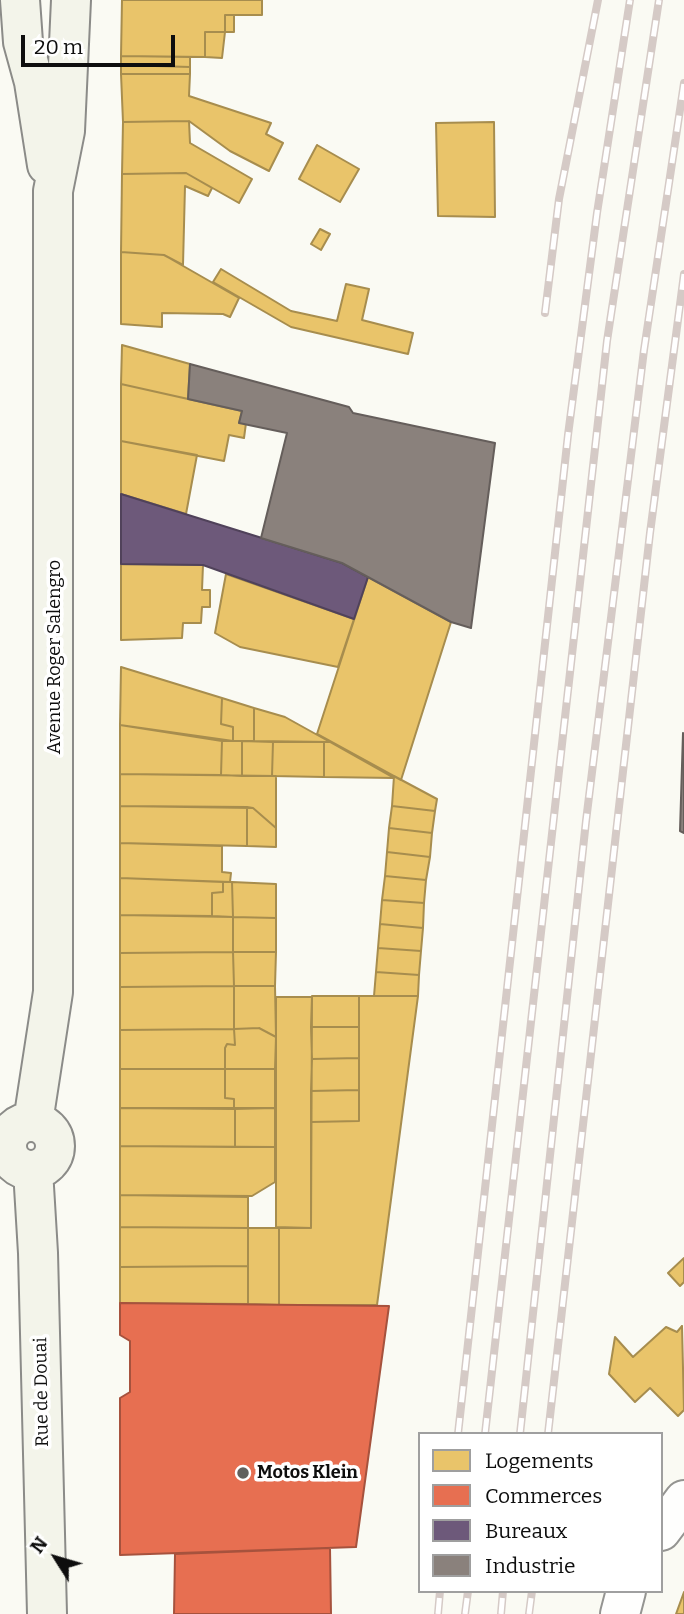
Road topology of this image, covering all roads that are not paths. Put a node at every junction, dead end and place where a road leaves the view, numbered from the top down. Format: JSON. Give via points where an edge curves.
{"nodes":[{"id":1,"x":20,"y":0,"type":"edge"},
{"id":2,"x":71,"y":0,"type":"edge"},
{"id":3,"x":53,"y":191,"type":"junction"},
{"id":4,"x":18,"y":1146,"type":"edge"},
{"id":5,"x":684,"y":1500,"type":"edge"},
{"id":6,"x":663,"y":1528,"type":"edge"},
{"id":7,"x":625,"y":1593,"type":"edge"},
{"id":8,"x":47,"y":1614,"type":"edge"},
{"id":9,"x":620,"y":1614,"type":"edge"}],
"edges":[{"from":1,"to":3,"type":"street","name":"Avenue Roger Salengro","via":[[23,42]]},
{"from":2,"to":3,"type":"street","name":"Avenue Roger Salengro","via":[[65,131]]},
{"from":3,"to":4,"type":"street","name":"Avenue Roger Salengro","via":[[54,955],[51,1011]]},
{"from":4,"to":8,"type":"street","name":"Rue de Douai","via":[[38,1253]]},
{"from":5,"to":6,"type":"street"},
{"from":7,"to":9,"type":"street"}]}
